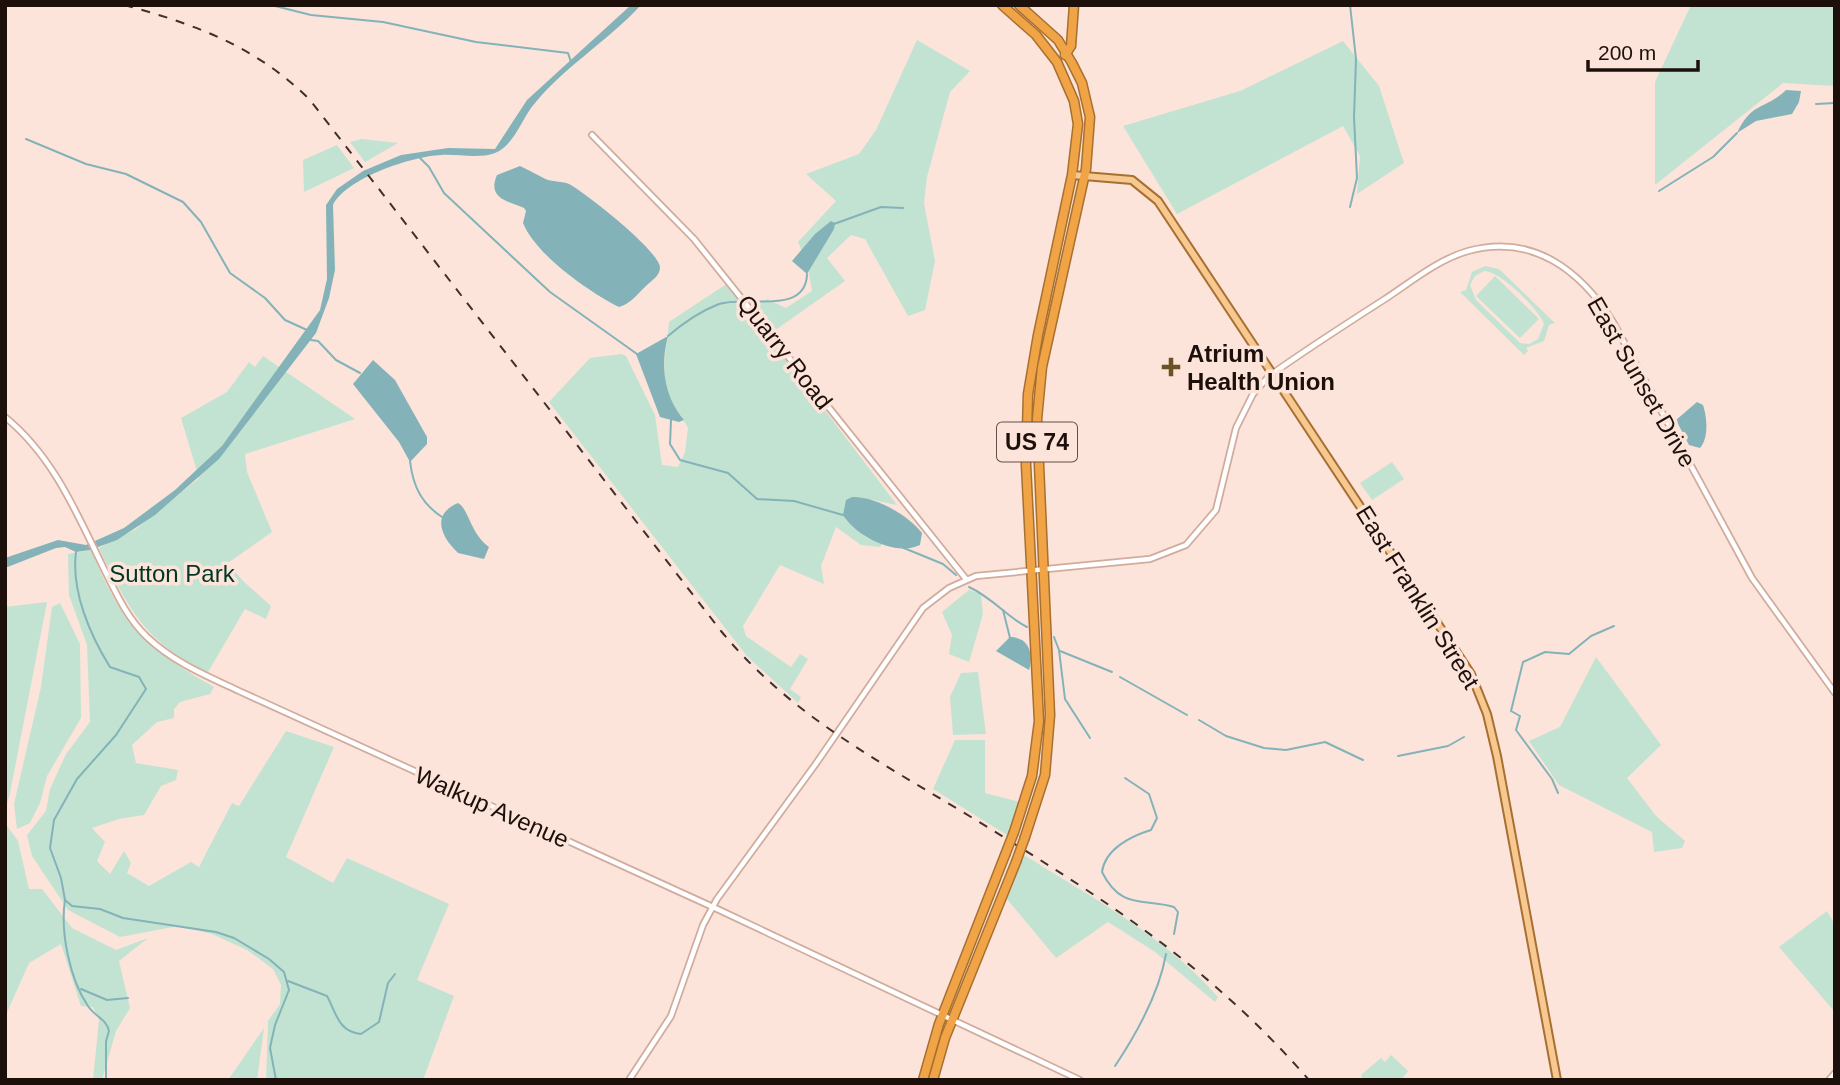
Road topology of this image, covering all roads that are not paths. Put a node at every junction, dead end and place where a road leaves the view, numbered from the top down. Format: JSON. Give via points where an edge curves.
{"nodes":[{"id":1,"x":1002,"y":5,"type":"edge"},
{"id":2,"x":1012,"y":5,"type":"edge"},
{"id":3,"x":1018,"y":5,"type":"edge"},
{"id":4,"x":1074,"y":5,"type":"edge"},
{"id":5,"x":1034,"y":18,"type":"junction"},
{"id":6,"x":1066,"y":54,"type":"junction"},
{"id":7,"x":1057,"y":62,"type":"junction"},
{"id":8,"x":592,"y":135,"type":"dead end"},
{"id":9,"x":1072,"y":175,"type":"junction"},
{"id":10,"x":1085,"y":176,"type":"junction"},
{"id":11,"x":1273,"y":373,"type":"junction"},
{"id":12,"x":5,"y":417,"type":"edge"},
{"id":13,"x":1031,"y":570,"type":"junction"},
{"id":14,"x":1043,"y":570,"type":"junction"},
{"id":15,"x":967,"y":579,"type":"junction"},
{"id":16,"x":1835,"y":693,"type":"edge"},
{"id":17,"x":712,"y":907,"type":"junction"},
{"id":18,"x":943,"y":1016,"type":"junction"},
{"id":19,"x":954,"y":1021,"type":"junction"},
{"id":20,"x":1835,"y":1073,"type":"edge"},
{"id":21,"x":629,"y":1080,"type":"edge"},
{"id":22,"x":923,"y":1080,"type":"edge"},
{"id":23,"x":933,"y":1080,"type":"edge"},
{"id":24,"x":1080,"y":1080,"type":"edge"},
{"id":25,"x":1557,"y":1080,"type":"edge"},
{"id":26,"x":1829,"y":1080,"type":"edge"}],
"edges":[{"from":1,"to":7,"type":"highway","number":"US 74","via":[[1037,35]]},
{"from":2,"to":5,"type":"highway"},
{"from":3,"to":5,"type":"highway","number":"US 74"},
{"from":4,"to":6,"type":"highway","via":[[1072,46]]},
{"from":5,"to":6,"type":"highway","number":"US 74"},
{"from":6,"to":7,"type":"highway"},
{"from":6,"to":10,"type":"highway","number":"US 74","via":[[1082,83],[1090,117]]},
{"from":7,"to":9,"type":"highway","number":"US 74","via":[[1074,101],[1078,124]]},
{"from":8,"to":15,"type":"street","name":"Quarry Road","via":[[694,239]]},
{"from":9,"to":10,"type":"main road"},
{"from":9,"to":13,"type":"highway","number":"US 74","via":[[1028,394]]},
{"from":10,"to":11,"type":"main road","name":"East Franklin Street","via":[[1131,180],[1158,201]]},
{"from":10,"to":14,"type":"highway","number":"US 74","via":[[1041,380],[1037,460]]},
{"from":11,"to":14,"type":"street","name":"East Sunset Drive","via":[[1253,394],[1236,428],[1219,502],[1192,540],[1152,559]]},
{"from":11,"to":16,"type":"street","name":"East Sunset Drive","via":[[1420,275],[1468,251],[1516,249],[1556,261],[1578,276],[1605,308],[1752,578]]},
{"from":11,"to":25,"type":"main road","name":"East Franklin Street","via":[[1460,655],[1483,702]]},
{"from":12,"to":17,"type":"street","name":"Walkup Avenue","via":[[50,466],[138,627],[169,655]]},
{"from":13,"to":14,"type":"street"},
{"from":13,"to":15,"type":"street"},
{"from":13,"to":18,"type":"highway","number":"US 74","bridge":true,"via":[[1037,754],[1014,832]]},
{"from":14,"to":19,"type":"highway","number":"US 74","bridge":true,"via":[[1048,757],[1039,798]]},
{"from":15,"to":17,"type":"street","via":[[923,608]]},
{"from":17,"to":18,"type":"street","name":"Walkup Avenue"},
{"from":17,"to":21,"type":"street","via":[[671,1016]]},
{"from":18,"to":19,"type":"street","name":"Walkup Avenue"},
{"from":18,"to":22,"type":"highway","number":"US 74"},
{"from":19,"to":23,"type":"highway","number":"US 74"},
{"from":19,"to":24,"type":"street","name":"Walkup Avenue"},
{"from":20,"to":26,"type":"street"}]}
